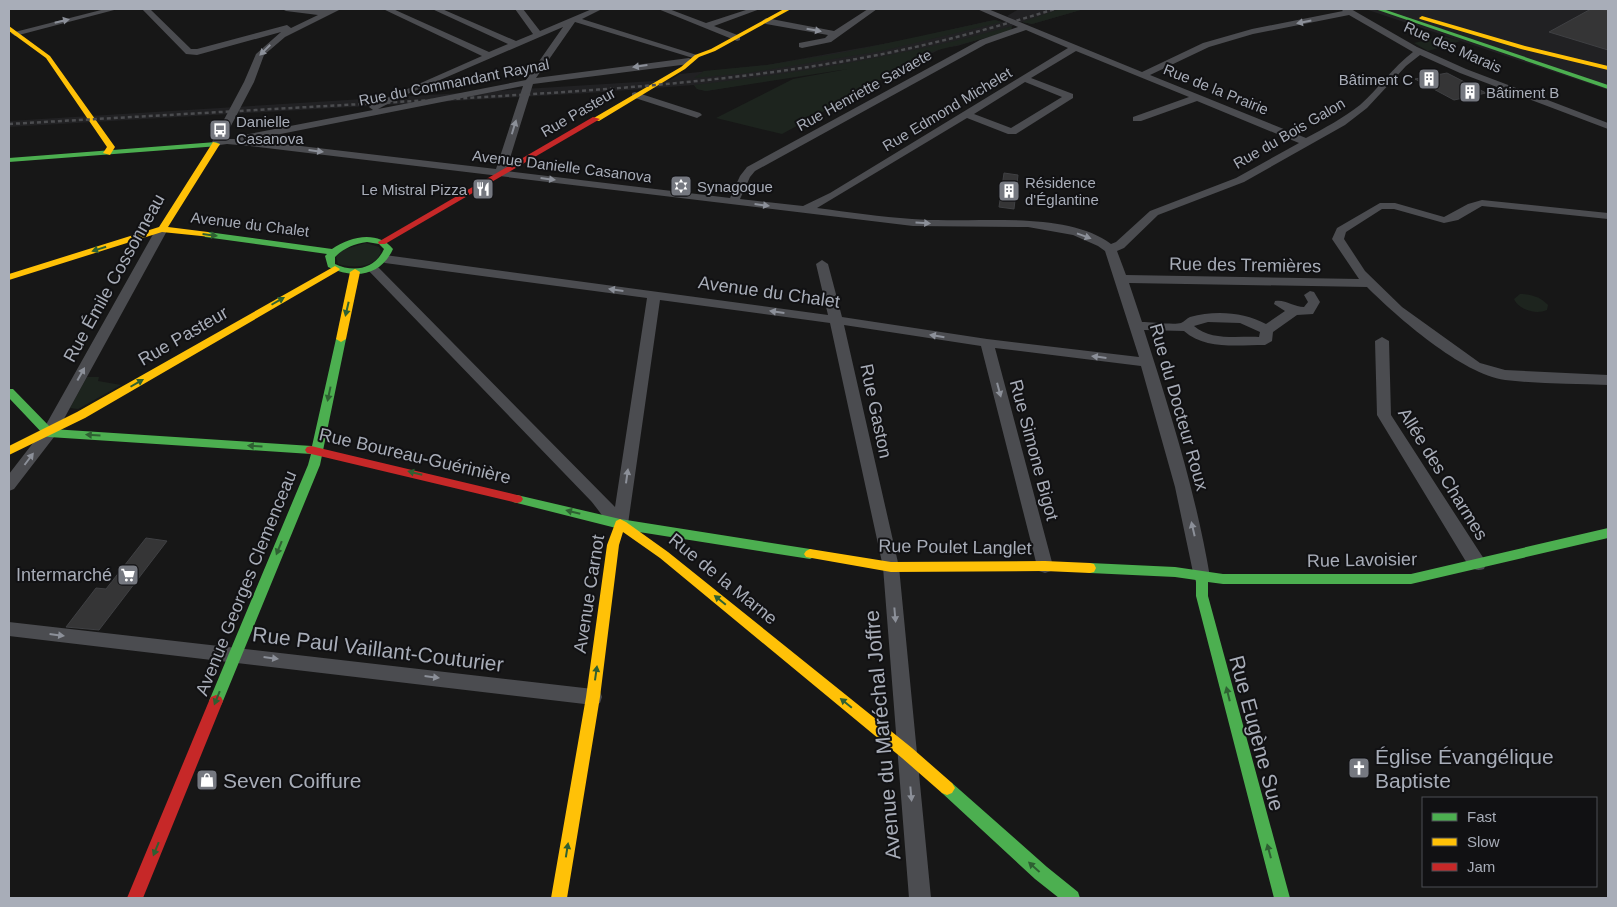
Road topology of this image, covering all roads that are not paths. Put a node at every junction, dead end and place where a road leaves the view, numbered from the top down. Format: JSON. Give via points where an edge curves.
{"nodes":[{"id":1,"x":114,"y":9,"type":"edge"},
{"id":2,"x":146,"y":9,"type":"edge"},
{"id":3,"x":286,"y":9,"type":"edge"},
{"id":4,"x":337,"y":9,"type":"edge"},
{"id":5,"x":387,"y":9,"type":"edge"},
{"id":6,"x":436,"y":9,"type":"edge"},
{"id":7,"x":519,"y":9,"type":"edge"},
{"id":8,"x":598,"y":9,"type":"edge"},
{"id":9,"x":662,"y":9,"type":"edge"},
{"id":10,"x":756,"y":9,"type":"edge"},
{"id":11,"x":788,"y":9,"type":"edge"},
{"id":12,"x":873,"y":9,"type":"edge"},
{"id":13,"x":981,"y":9,"type":"edge"},
{"id":14,"x":1378,"y":9,"type":"edge"},
{"id":15,"x":1394,"y":9,"type":"edge"},
{"id":16,"x":1349,"y":11,"type":"edge"},
{"id":17,"x":328,"y":13,"type":"junction"},
{"id":18,"x":574,"y":14,"type":"edge"},
{"id":19,"x":1422,"y":18,"type":"junction"},
{"id":20,"x":766,"y":21,"type":"junction"},
{"id":21,"x":303,"y":25,"type":"junction"},
{"id":22,"x":706,"y":26,"type":"junction"},
{"id":23,"x":1027,"y":28,"type":"junction"},
{"id":24,"x":12,"y":30,"type":"edge"},
{"id":25,"x":538,"y":34,"type":"junction"},
{"id":26,"x":835,"y":34,"type":"junction"},
{"id":27,"x":737,"y":38,"type":"junction"},
{"id":28,"x":515,"y":44,"type":"junction"},
{"id":29,"x":802,"y":45,"type":"dead end"},
{"id":30,"x":1076,"y":47,"type":"junction"},
{"id":31,"x":1420,"y":51,"type":"junction"},
{"id":32,"x":488,"y":55,"type":"junction"},
{"id":33,"x":1520,"y":56,"type":"junction"},
{"id":34,"x":693,"y":58,"type":"junction"},
{"id":35,"x":1608,"y":68,"type":"edge"},
{"id":36,"x":1608,"y":73,"type":"edge"},
{"id":37,"x":1142,"y":75,"type":"junction"},
{"id":38,"x":1024,"y":79,"type":"junction"},
{"id":39,"x":1608,"y":79,"type":"edge"},
{"id":40,"x":529,"y":82,"type":"junction"},
{"id":41,"x":1608,"y":88,"type":"edge"},
{"id":42,"x":635,"y":96,"type":"junction"},
{"id":43,"x":1196,"y":98,"type":"junction"},
{"id":44,"x":364,"y":114,"type":"junction"},
{"id":45,"x":966,"y":114,"type":"junction"},
{"id":46,"x":697,"y":115,"type":"dead end"},
{"id":47,"x":1137,"y":120,"type":"dead end"},
{"id":48,"x":1608,"y":126,"type":"edge"},
{"id":49,"x":1306,"y":142,"type":"junction"},
{"id":50,"x":222,"y":143,"type":"junction"},
{"id":51,"x":107,"y":153,"type":"junction"},
{"id":52,"x":9,"y":160,"type":"edge"},
{"id":53,"x":500,"y":174,"type":"junction"},
{"id":54,"x":834,"y":195,"type":"junction"},
{"id":55,"x":733,"y":202,"type":"junction"},
{"id":56,"x":806,"y":210,"type":"junction"},
{"id":57,"x":824,"y":212,"type":"junction"},
{"id":58,"x":1608,"y":216,"type":"edge"},
{"id":59,"x":162,"y":229,"type":"junction"},
{"id":60,"x":382,"y":242,"type":"junction"},
{"id":61,"x":1110,"y":249,"type":"junction"},
{"id":62,"x":334,"y":252,"type":"junction"},
{"id":63,"x":385,"y":259,"type":"junction"},
{"id":64,"x":822,"y":264,"type":"dead end"},
{"id":65,"x":372,"y":268,"type":"junction"},
{"id":66,"x":335,"y":269,"type":"junction"},
{"id":67,"x":355,"y":272,"type":"junction"},
{"id":68,"x":9,"y":277,"type":"edge"},
{"id":69,"x":1122,"y":279,"type":"junction"},
{"id":70,"x":1368,"y":283,"type":"junction"},
{"id":71,"x":1310,"y":295,"type":"dead end"},
{"id":72,"x":654,"y":296,"type":"junction"},
{"id":73,"x":1280,"y":304,"type":"dead end"},
{"id":74,"x":1294,"y":311,"type":"junction"},
{"id":75,"x":836,"y":320,"type":"junction"},
{"id":76,"x":1137,"y":326,"type":"junction"},
{"id":77,"x":1187,"y":327,"type":"junction"},
{"id":78,"x":1267,"y":330,"type":"junction"},
{"id":79,"x":1382,"y":341,"type":"dead end"},
{"id":80,"x":987,"y":343,"type":"junction"},
{"id":81,"x":1147,"y":362,"type":"junction"},
{"id":82,"x":1608,"y":380,"type":"edge"},
{"id":83,"x":9,"y":392,"type":"edge"},
{"id":84,"x":49,"y":432,"type":"junction"},
{"id":85,"x":318,"y":450,"type":"junction"},
{"id":86,"x":9,"y":451,"type":"edge"},
{"id":87,"x":9,"y":485,"type":"edge"},
{"id":88,"x":620,"y":524,"type":"junction"},
{"id":89,"x":1604,"y":534,"type":"edge"},
{"id":90,"x":1608,"y":546,"type":"edge"},
{"id":91,"x":1478,"y":564,"type":"junction"},
{"id":92,"x":1045,"y":566,"type":"junction"},
{"id":93,"x":891,"y":567,"type":"junction"},
{"id":94,"x":1202,"y":577,"type":"junction"},
{"id":95,"x":9,"y":628,"type":"edge"},
{"id":96,"x":234,"y":655,"type":"junction"},
{"id":97,"x":593,"y":697,"type":"junction"},
{"id":98,"x":907,"y":753,"type":"junction"},
{"id":99,"x":135,"y":898,"type":"edge"},
{"id":100,"x":559,"y":898,"type":"edge"},
{"id":101,"x":920,"y":898,"type":"edge"},
{"id":102,"x":1072,"y":898,"type":"edge"},
{"id":103,"x":1282,"y":898,"type":"edge"}],
"edges":[{"from":24,"to":1,"type":"street","one_way":true},
{"from":2,"to":21,"type":"street","via":[[189,52]]},
{"from":3,"to":17,"type":"street"},
{"from":4,"to":17,"type":"street"},
{"from":5,"to":32,"type":"street"},
{"from":6,"to":28,"type":"street"},
{"from":7,"to":25,"type":"street"},
{"from":8,"to":18,"type":"street"},
{"from":9,"to":22,"type":"street"},
{"from":10,"to":22,"type":"street"},
{"from":11,"to":20,"type":"main road","name":"Rue Pasteur"},
{"from":12,"to":26,"type":"street"},
{"from":13,"to":23,"type":"street","name":"Rue de la Prairie"},
{"from":14,"to":33,"type":"main road"},
{"from":15,"to":19,"type":"main road"},
{"from":16,"to":31,"type":"street","name":"Rue des Marais"},
{"from":16,"to":37,"type":"street","one_way":true,"via":[[1206,45]]},
{"from":17,"to":21,"type":"street"},
{"from":18,"to":25,"type":"street"},
{"from":18,"to":34,"type":"street"},
{"from":18,"to":40,"type":"street"},
{"from":19,"to":35,"type":"main road","via":[[1523,48]]},
{"from":19,"to":36,"type":"main road","via":[[1540,56]]},
{"from":20,"to":26,"type":"street","one_way":true},
{"from":20,"to":27,"type":"main road","name":"Rue Pasteur"},
{"from":21,"to":50,"type":"street","one_way":true,"via":[[282,35],[260,54]]},
{"from":22,"to":27,"type":"street"},
{"from":23,"to":30,"type":"street","name":"Rue de la Prairie"},
{"from":23,"to":55,"type":"street","name":"Rue Henriette Savaete","via":[[983,42],[751,170]]},
{"from":24,"to":51,"type":"main road","via":[[48,57],[111,147]]},
{"from":25,"to":28,"type":"street"},
{"from":26,"to":29,"type":"street","via":[[828,40]]},
{"from":27,"to":34,"type":"main road","name":"Rue Pasteur"},
{"from":28,"to":32,"type":"street"},
{"from":30,"to":37,"type":"street","name":"Rue de la Prairie"},
{"from":30,"to":38,"type":"street","name":"Rue Edmond Michelet"},
{"from":31,"to":48,"type":"street","name":"Rue des Marais","via":[[1463,71]]},
{"from":31,"to":49,"type":"street","name":"Rue du Bois Galon","via":[[1402,64],[1364,106]]},
{"from":32,"to":44,"type":"street","via":[[392,97]]},
{"from":33,"to":39,"type":"main road"},
{"from":33,"to":41,"type":"main road"},
{"from":34,"to":40,"type":"street","name":"Rue du Commandant Raynal","one_way":true},
{"from":34,"to":42,"type":"main road","name":"Rue Pasteur","via":[[683,68]]},
{"from":37,"to":43,"type":"street","name":"Rue de la Prairie"},
{"from":38,"to":45,"type":"street","name":"Rue Edmond Michelet"},
{"from":38,"to":45,"type":"street","via":[[1070,96],[1012,132]]},
{"from":40,"to":44,"type":"street","name":"Rue du Commandant Raynal"},
{"from":53,"to":40,"type":"street","one_way":true},
{"from":42,"to":46,"type":"street"},
{"from":42,"to":53,"type":"main road","name":"Rue Pasteur"},
{"from":43,"to":47,"type":"street"},
{"from":43,"to":49,"type":"street","name":"Rue de la Prairie"},
{"from":44,"to":50,"type":"street","name":"Rue du Commandant Raynal"},
{"from":45,"to":54,"type":"street","name":"Rue Edmond Michelet"},
{"from":49,"to":61,"type":"street","name":"Rue du Bois Galon","via":[[1240,180],[1154,213],[1120,245]]},
{"from":50,"to":51,"type":"main road"},
{"from":50,"to":53,"type":"street","name":"Avenue Danielle Casanova","one_way":true},
{"from":50,"to":59,"type":"main road","name":"Rue Émile Cossonneau"},
{"from":51,"to":52,"type":"main road"},
{"from":53,"to":55,"type":"street","name":"Avenue Danielle Casanova","one_way":true},
{"from":53,"to":60,"type":"main road","name":"Rue Pasteur"},
{"from":54,"to":56,"type":"street","name":"Rue Edmond Michelet"},
{"from":54,"to":57,"type":"street","name":"Rue Edmond Michelet"},
{"from":55,"to":56,"type":"street","name":"Avenue Danielle Casanova","one_way":true},
{"from":56,"to":57,"type":"street","name":"Avenue Danielle Casanova"},
{"from":57,"to":61,"type":"street","name":"Avenue Danielle Casanova","one_way":true,"via":[[924,224],[1033,224],[1081,234]]},
{"from":58,"to":70,"type":"street","via":[[1482,203],[1444,220],[1395,206],[1376,206],[1341,230],[1338,236]]},
{"from":59,"to":62,"type":"main road","name":"Avenue du Chalet","one_way":true},
{"from":59,"to":68,"type":"main road","one_way":true},
{"from":84,"to":59,"type":"street","name":"Rue Émile Cossonneau","one_way":true},
{"from":60,"to":62,"type":"main road","via":[[357,240]]},
{"from":60,"to":63,"type":"main road","via":[[389,249]]},
{"from":61,"to":69,"type":"street","name":"Rue du Docteur Roux"},
{"from":62,"to":66,"type":"main road","via":[[329,261]]},
{"from":63,"to":65,"type":"main road"},
{"from":72,"to":63,"type":"street","name":"Avenue du Chalet","one_way":true},
{"from":64,"to":75,"type":"street","name":"Rue Gaston"},
{"from":65,"to":67,"type":"main road"},
{"from":65,"to":88,"type":"street","name":"Rue de la Marne"},
{"from":66,"to":67,"type":"main road"},
{"from":84,"to":66,"type":"main road","name":"Rue Pasteur","one_way":true},
{"from":67,"to":85,"type":"main road","name":"Avenue Georges Clemenceau","one_way":true},
{"from":69,"to":70,"type":"street","name":"Rue des Tremières"},
{"from":69,"to":76,"type":"street","name":"Rue du Docteur Roux"},
{"from":70,"to":82,"type":"street","via":[[1410,322],[1483,370],[1504,375]]},
{"from":71,"to":74,"type":"street","via":[[1314,302],[1308,311]]},
{"from":75,"to":72,"type":"street","name":"Avenue du Chalet","one_way":true},
{"from":88,"to":72,"type":"street","name":"Avenue Carnot","one_way":true},
{"from":73,"to":74,"type":"street"},
{"from":74,"to":78,"type":"street"},
{"from":80,"to":75,"type":"street","name":"Avenue du Chalet","one_way":true},
{"from":75,"to":93,"type":"street","name":"Rue Gaston"},
{"from":76,"to":77,"type":"street"},
{"from":76,"to":81,"type":"street","name":"Rue du Docteur Roux"},
{"from":77,"to":78,"type":"street","via":[[1196,319],[1239,319]]},
{"from":77,"to":78,"type":"street","via":[[1202,338],[1214,341],[1265,341]]},
{"from":79,"to":91,"type":"street","name":"Allée des Charmes","via":[[1384,415]]},
{"from":81,"to":80,"type":"street","name":"Avenue du Chalet","one_way":true},
{"from":80,"to":92,"type":"street","name":"Rue Simone Bigot","one_way":true},
{"from":94,"to":81,"type":"street","name":"Rue du Docteur Roux","one_way":true,"via":[[1188,509]]},
{"from":83,"to":84,"type":"main road"},
{"from":85,"to":84,"type":"main road","name":"Rue Boureau-Guérinière","one_way":true},
{"from":84,"to":86,"type":"main road","name":"Rue Pasteur"},
{"from":87,"to":84,"type":"street","name":"Rue Émile Cossonneau","one_way":true},
{"from":88,"to":85,"type":"main road","name":"Rue Boureau-Guérinière","one_way":true},
{"from":85,"to":96,"type":"main road","name":"Avenue Georges Clemenceau","one_way":true},
{"from":88,"to":93,"type":"main road","name":"Rue Poulet Langlet"},
{"from":97,"to":88,"type":"main road","name":"Avenue Carnot","one_way":true,"via":[[613,545]]},
{"from":98,"to":88,"type":"main road","name":"Rue de la Marne","one_way":true,"via":[[664,555]]},
{"from":89,"to":90,"type":"main road"},
{"from":89,"to":91,"type":"main road","name":"Rue Lavoisier"},
{"from":91,"to":94,"type":"main road","name":"Rue Lavoisier","via":[[1411,579]]},
{"from":92,"to":93,"type":"main road","name":"Rue Poulet Langlet"},
{"from":92,"to":94,"type":"main road","name":"Rue Poulet Langlet"},
{"from":93,"to":98,"type":"street","name":"Avenue du Maréchal Joffre","one_way":true},
{"from":103,"to":94,"type":"main road","name":"Rue Eugène Sue","one_way":true,"via":[[1202,596]]},
{"from":95,"to":96,"type":"street","name":"Rue Paul Vaillant-Couturier","one_way":true},
{"from":96,"to":97,"type":"street","name":"Rue Paul Vaillant-Couturier","one_way":true},
{"from":96,"to":99,"type":"main road","name":"Avenue Georges Clemenceau","one_way":true},
{"from":100,"to":97,"type":"main road","name":"Avenue Carnot","one_way":true},
{"from":98,"to":101,"type":"street","name":"Avenue du Maréchal Joffre","one_way":true},
{"from":102,"to":98,"type":"main road","name":"Rue de la Marne","one_way":true}]}
